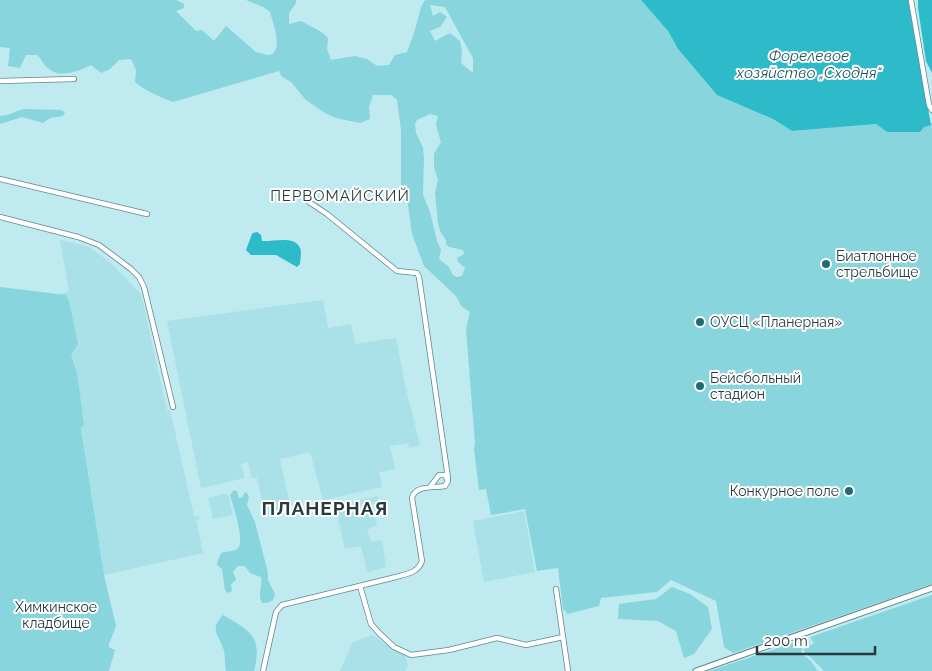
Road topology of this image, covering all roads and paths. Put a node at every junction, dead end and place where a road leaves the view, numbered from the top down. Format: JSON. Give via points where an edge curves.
{"nodes":[{"id":1,"x":911,"y":0,"type":"edge"},
{"id":2,"x":74,"y":78,"type":"dead end"},
{"id":3,"x":0,"y":81,"type":"edge"},
{"id":4,"x":932,"y":110,"type":"edge"},
{"id":5,"x":0,"y":179,"type":"edge"},
{"id":6,"x":309,"y":202,"type":"dead end"},
{"id":7,"x":147,"y":214,"type":"dead end"},
{"id":8,"x":0,"y":217,"type":"edge"},
{"id":9,"x":172,"y":407,"type":"dead end"},
{"id":10,"x":447,"y":469,"type":"junction"},
{"id":11,"x":443,"y":474,"type":"junction"},
{"id":12,"x":448,"y":479,"type":"junction"},
{"id":13,"x":436,"y":480,"type":"junction"},
{"id":14,"x":430,"y":487,"type":"junction"},
{"id":15,"x":441,"y":487,"type":"junction"},
{"id":16,"x":360,"y":586,"type":"junction"},
{"id":17,"x":556,"y":588,"type":"dead end"},
{"id":18,"x":932,"y":588,"type":"edge"},
{"id":19,"x":563,"y":637,"type":"junction"},
{"id":20,"x":262,"y":671,"type":"edge"},
{"id":21,"x":568,"y":671,"type":"edge"},
{"id":22,"x":696,"y":671,"type":"edge"}],
"edges":[{"from":1,"to":4,"type":"street"},
{"from":2,"to":3,"type":"street"},
{"from":5,"to":7,"type":"street"},
{"from":6,"to":10,"type":"street","via":[[397,272],[414,273],[419,277]]},
{"from":8,"to":9,"type":"street","via":[[89,241],[131,268],[144,287]]},
{"from":10,"to":11,"type":"street"},
{"from":10,"to":12,"type":"street"},
{"from":11,"to":12,"type":"street"},
{"from":11,"to":13,"type":"street"},
{"from":12,"to":15,"type":"street","via":[[447,485]]},
{"from":13,"to":14,"type":"street"},
{"from":13,"to":15,"type":"street"},
{"from":14,"to":15,"type":"street"},
{"from":14,"to":16,"type":"street","via":[[414,493],[412,498],[422,562],[420,567]]},
{"from":16,"to":19,"type":"street","via":[[372,624],[394,646],[411,655],[497,638],[526,645]]},
{"from":16,"to":20,"type":"street","via":[[282,606],[276,612]]},
{"from":17,"to":19,"type":"street"},
{"from":18,"to":22,"type":"main road"},
{"from":19,"to":21,"type":"street"}]}
